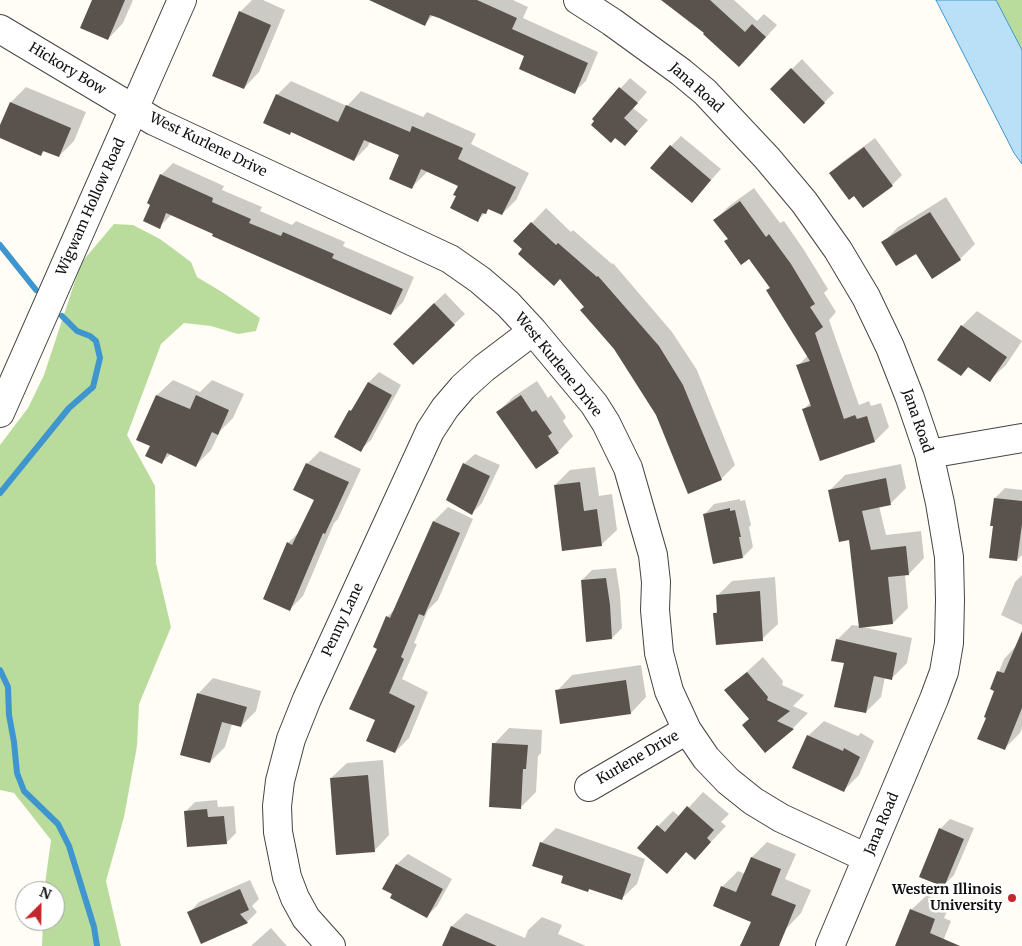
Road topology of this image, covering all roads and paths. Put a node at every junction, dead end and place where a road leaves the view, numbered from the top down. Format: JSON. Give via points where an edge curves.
{"nodes":[{"id":1,"x":182,"y":0,"type":"edge"},
{"id":2,"x":578,"y":0,"type":"edge"},
{"id":3,"x":0,"y":29,"type":"edge"},
{"id":4,"x":134,"y":108,"type":"junction"},
{"id":5,"x":533,"y":331,"type":"junction"},
{"id":6,"x":0,"y":412,"type":"edge"},
{"id":7,"x":1022,"y":438,"type":"edge"},
{"id":8,"x":929,"y":454,"type":"junction"},
{"id":9,"x":687,"y":730,"type":"junction"},
{"id":10,"x":589,"y":787,"type":"dead end"},
{"id":11,"x":867,"y":858,"type":"junction"},
{"id":12,"x":331,"y":946,"type":"edge"},
{"id":13,"x":830,"y":946,"type":"edge"}],
"edges":[{"from":1,"to":4,"type":"street","name":"Wigwam Hollow Road"},
{"from":2,"to":8,"type":"street","name":"Jana Road","via":[[674,66],[705,92],[804,202],[866,297],[904,381]]},
{"from":3,"to":4,"type":"street","name":"Hickory Bow"},
{"from":4,"to":5,"type":"street","name":"West Kurlene Drive","via":[[154,121],[450,259],[508,304]]},
{"from":4,"to":6,"type":"street","name":"Wigwam Hollow Road"},
{"from":5,"to":9,"type":"street","name":"West Kurlene Drive","via":[[594,404],[628,468],[653,555],[655,610],[668,691]]},
{"from":5,"to":12,"type":"street","name":"Penny Lane","via":[[463,387],[430,431],[291,739],[280,781],[278,832],[287,877],[295,898],[306,918]]},
{"from":7,"to":8,"type":"street"},
{"from":8,"to":11,"type":"street","name":"Jana Road","via":[[949,557],[949,643],[944,672],[934,699]]},
{"from":9,"to":10,"type":"street","name":"Kurlene Drive"},
{"from":9,"to":11,"type":"street","name":"West Kurlene Drive","via":[[706,758],[754,801],[781,818]]},
{"from":11,"to":13,"type":"street","name":"Jana Road"}]}
